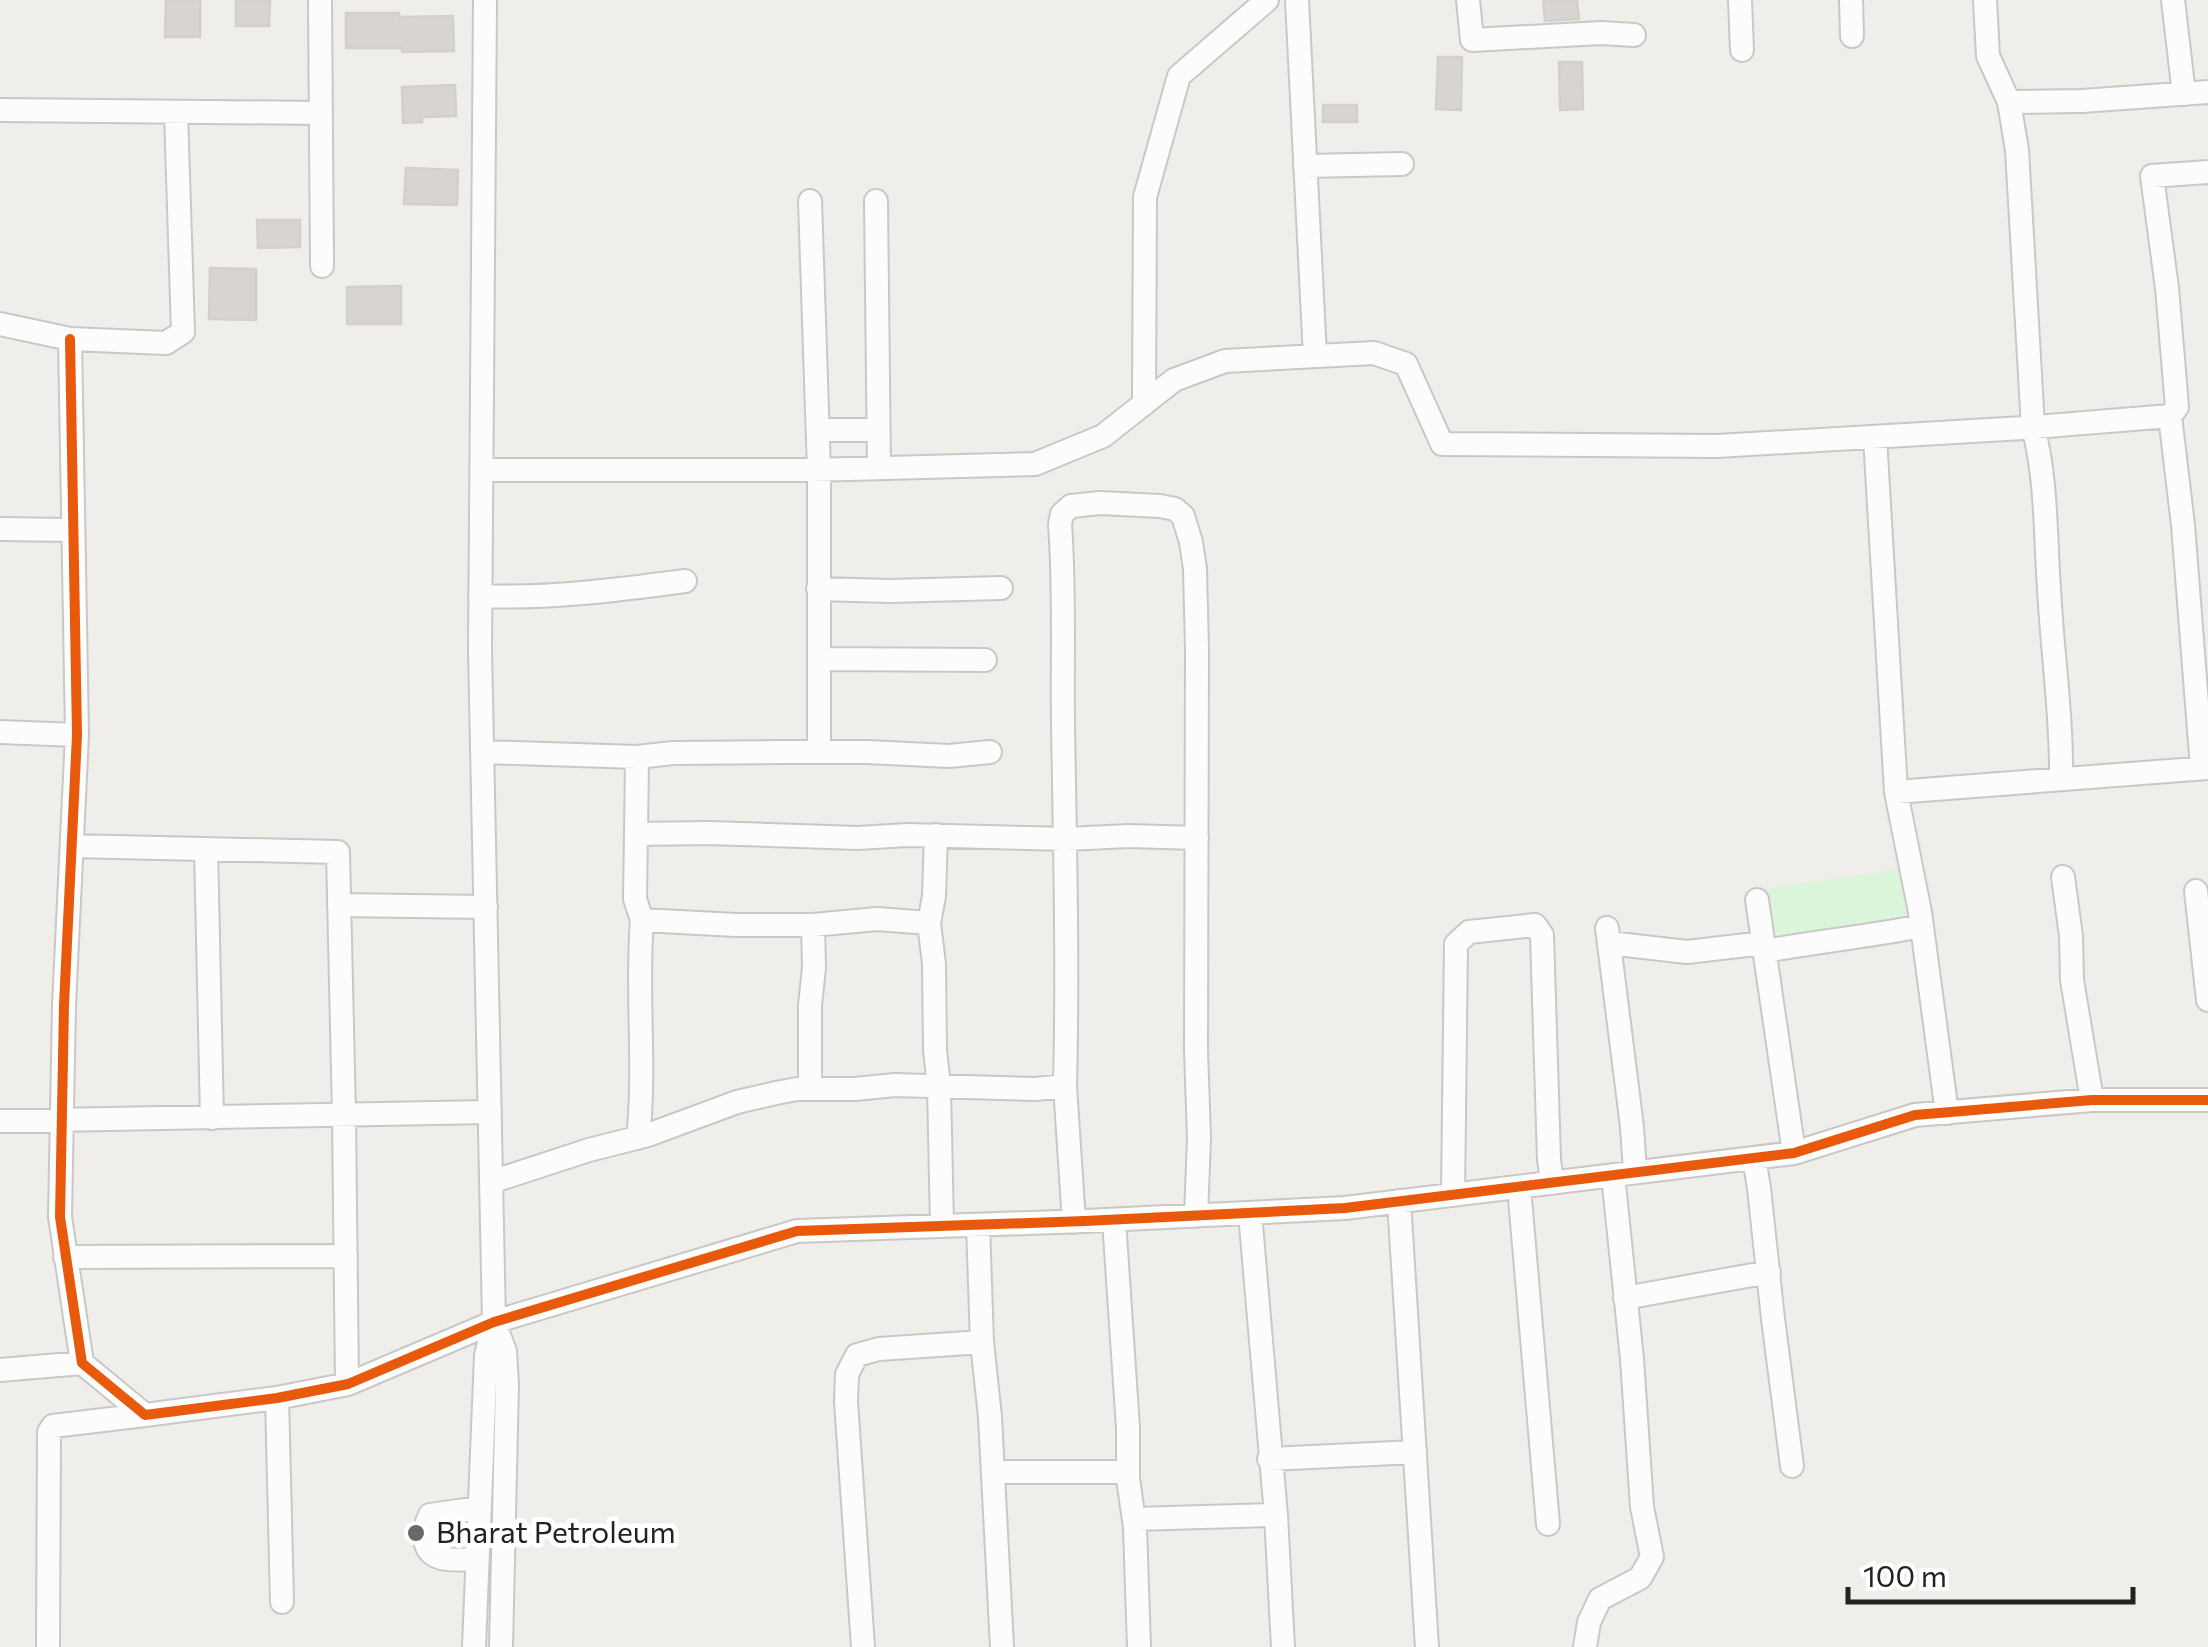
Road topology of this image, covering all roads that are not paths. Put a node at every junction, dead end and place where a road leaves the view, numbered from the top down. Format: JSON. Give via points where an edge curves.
{"nodes":[{"id":1,"x":320,"y":0,"type":"edge"},
{"id":2,"x":485,"y":0,"type":"edge"},
{"id":3,"x":1266,"y":0,"type":"edge"},
{"id":4,"x":1297,"y":0,"type":"edge"},
{"id":5,"x":1468,"y":0,"type":"edge"},
{"id":6,"x":1740,"y":0,"type":"edge"},
{"id":7,"x":1851,"y":0,"type":"edge"},
{"id":8,"x":1985,"y":0,"type":"edge"},
{"id":9,"x":2173,"y":0,"type":"edge"},
{"id":10,"x":1634,"y":35,"type":"dead end"},
{"id":11,"x":1852,"y":36,"type":"dead end"},
{"id":12,"x":1742,"y":50,"type":"dead end"},
{"id":13,"x":2196,"y":93,"type":"edge"},
{"id":14,"x":2009,"y":102,"type":"junction"},
{"id":15,"x":0,"y":110,"type":"edge"},
{"id":16,"x":176,"y":113,"type":"junction"},
{"id":17,"x":321,"y":113,"type":"junction"},
{"id":18,"x":1402,"y":164,"type":"dead end"},
{"id":19,"x":1305,"y":166,"type":"junction"},
{"id":20,"x":2208,"y":172,"type":"edge"},
{"id":21,"x":810,"y":201,"type":"dead end"},
{"id":22,"x":876,"y":202,"type":"dead end"},
{"id":23,"x":322,"y":266,"type":"dead end"},
{"id":24,"x":0,"y":324,"type":"edge"},
{"id":25,"x":70,"y":339,"type":"junction"},
{"id":26,"x":1316,"y":356,"type":"junction"},
{"id":27,"x":1144,"y":404,"type":"junction"},
{"id":28,"x":2170,"y":416,"type":"junction"},
{"id":29,"x":2034,"y":427,"type":"junction"},
{"id":30,"x":818,"y":430,"type":"junction"},
{"id":31,"x":878,"y":430,"type":"junction"},
{"id":32,"x":1876,"y":437,"type":"junction"},
{"id":33,"x":879,"y":468,"type":"junction"},
{"id":34,"x":482,"y":470,"type":"junction"},
{"id":35,"x":819,"y":470,"type":"junction"},
{"id":36,"x":0,"y":530,"type":"edge"},
{"id":37,"x":72,"y":530,"type":"junction"},
{"id":38,"x":685,"y":581,"type":"dead end"},
{"id":39,"x":1001,"y":588,"type":"dead end"},
{"id":40,"x":818,"y":589,"type":"junction"},
{"id":41,"x":480,"y":596,"type":"junction"},
{"id":42,"x":820,"y":659,"type":"junction"},
{"id":43,"x":985,"y":660,"type":"dead end"},
{"id":44,"x":0,"y":732,"type":"edge"},
{"id":45,"x":77,"y":736,"type":"junction"},
{"id":46,"x":482,"y":752,"type":"junction"},
{"id":47,"x":819,"y":752,"type":"junction"},
{"id":48,"x":990,"y":752,"type":"dead end"},
{"id":49,"x":637,"y":756,"type":"junction"},
{"id":50,"x":2205,"y":768,"type":"edge"},
{"id":51,"x":2062,"y":779,"type":"junction"},
{"id":52,"x":1896,"y":792,"type":"junction"},
{"id":53,"x":636,"y":834,"type":"junction"},
{"id":54,"x":936,"y":835,"type":"junction"},
{"id":55,"x":1197,"y":838,"type":"junction"},
{"id":56,"x":1066,"y":839,"type":"junction"},
{"id":57,"x":72,"y":846,"type":"junction"},
{"id":58,"x":206,"y":849,"type":"junction"},
{"id":59,"x":2063,"y":877,"type":"dead end"},
{"id":60,"x":2196,"y":891,"type":"dead end"},
{"id":61,"x":1756,"y":900,"type":"dead end"},
{"id":62,"x":339,"y":906,"type":"junction"},
{"id":63,"x":486,"y":908,"type":"junction"},
{"id":64,"x":642,"y":920,"type":"junction"},
{"id":65,"x":929,"y":923,"type":"junction"},
{"id":66,"x":814,"y":925,"type":"junction"},
{"id":67,"x":1922,"y":926,"type":"junction"},
{"id":68,"x":1764,"y":947,"type":"junction"},
{"id":69,"x":2208,"y":1000,"type":"edge"},
{"id":70,"x":939,"y":1086,"type":"junction"},
{"id":71,"x":1065,"y":1086,"type":"junction"},
{"id":72,"x":810,"y":1089,"type":"junction"},
{"id":73,"x":2092,"y":1100,"type":"junction"},
{"id":74,"x":2208,"y":1100,"type":"edge"},
{"id":75,"x":490,"y":1112,"type":"junction"},
{"id":76,"x":1947,"y":1112,"type":"junction"},
{"id":77,"x":344,"y":1115,"type":"junction"},
{"id":78,"x":212,"y":1118,"type":"junction"},
{"id":79,"x":62,"y":1120,"type":"junction"},
{"id":80,"x":0,"y":1121,"type":"edge"},
{"id":81,"x":638,"y":1138,"type":"junction"},
{"id":82,"x":1794,"y":1153,"type":"junction"},
{"id":83,"x":1754,"y":1158,"type":"junction"},
{"id":84,"x":1624,"y":1174,"type":"junction"},
{"id":85,"x":491,"y":1182,"type":"junction"},
{"id":86,"x":1552,"y":1183,"type":"junction"},
{"id":87,"x":1519,"y":1186,"type":"junction"},
{"id":88,"x":1454,"y":1195,"type":"junction"},
{"id":89,"x":1399,"y":1202,"type":"junction"},
{"id":90,"x":1250,"y":1213,"type":"junction"},
{"id":91,"x":1196,"y":1216,"type":"junction"},
{"id":92,"x":1114,"y":1220,"type":"junction"},
{"id":93,"x":1074,"y":1222,"type":"junction"},
{"id":94,"x":978,"y":1225,"type":"junction"},
{"id":95,"x":942,"y":1226,"type":"junction"},
{"id":96,"x":346,"y":1256,"type":"junction"},
{"id":97,"x":66,"y":1258,"type":"junction"},
{"id":98,"x":1769,"y":1272,"type":"junction"},
{"id":99,"x":1625,"y":1298,"type":"junction"},
{"id":100,"x":494,"y":1322,"type":"junction"},
{"id":101,"x":982,"y":1342,"type":"junction"},
{"id":102,"x":82,"y":1363,"type":"junction"},
{"id":103,"x":0,"y":1370,"type":"edge"},
{"id":104,"x":347,"y":1384,"type":"junction"},
{"id":105,"x":276,"y":1398,"type":"junction"},
{"id":106,"x":145,"y":1415,"type":"junction"},
{"id":107,"x":1415,"y":1452,"type":"junction"},
{"id":108,"x":1270,"y":1459,"type":"junction"},
{"id":109,"x":1792,"y":1466,"type":"dead end"},
{"id":110,"x":994,"y":1472,"type":"junction"},
{"id":111,"x":1128,"y":1472,"type":"junction"},
{"id":112,"x":480,"y":1508,"type":"junction"},
{"id":113,"x":1276,"y":1515,"type":"junction"},
{"id":114,"x":1134,"y":1519,"type":"junction"},
{"id":115,"x":1548,"y":1524,"type":"dead end"},
{"id":116,"x":477,"y":1559,"type":"junction"},
{"id":117,"x":282,"y":1602,"type":"dead end"},
{"id":118,"x":48,"y":1647,"type":"edge"},
{"id":119,"x":474,"y":1647,"type":"edge"},
{"id":120,"x":500,"y":1647,"type":"edge"},
{"id":121,"x":862,"y":1647,"type":"edge"},
{"id":122,"x":1002,"y":1647,"type":"edge"},
{"id":123,"x":1139,"y":1647,"type":"edge"},
{"id":124,"x":1283,"y":1647,"type":"edge"},
{"id":125,"x":1427,"y":1647,"type":"edge"},
{"id":126,"x":1585,"y":1647,"type":"edge"}],
"edges":[{"from":1,"to":17,"type":"street"},
{"from":2,"to":34,"type":"street"},
{"from":3,"to":27,"type":"street","via":[[1179,76],[1145,197]]},
{"from":4,"to":19,"type":"street"},
{"from":5,"to":10,"type":"street","via":[[1472,40]]},
{"from":6,"to":12,"type":"street"},
{"from":7,"to":11,"type":"street"},
{"from":8,"to":14,"type":"street","via":[[1988,56]]},
{"from":9,"to":13,"type":"street"},
{"from":13,"to":14,"type":"street"},
{"from":14,"to":29,"type":"street"},
{"from":15,"to":16,"type":"street"},
{"from":16,"to":17,"type":"street"},
{"from":16,"to":25,"type":"street","via":[[183,332],[166,343]]},
{"from":17,"to":23,"type":"street"},
{"from":18,"to":19,"type":"street"},
{"from":19,"to":26,"type":"street"},
{"from":20,"to":28,"type":"street","via":[[2152,176],[2177,407]]},
{"from":21,"to":30,"type":"street"},
{"from":22,"to":31,"type":"street"},
{"from":24,"to":25,"type":"street"},
{"from":25,"to":37,"type":"street"},
{"from":26,"to":27,"type":"street","via":[[1225,362],[1174,380]]},
{"from":26,"to":32,"type":"street","via":[[1374,353],[1406,364],[1442,444],[1716,446]]},
{"from":27,"to":33,"type":"street","via":[[1103,436],[1035,464]]},
{"from":28,"to":29,"type":"street"},
{"from":28,"to":50,"type":"street"},
{"from":29,"to":32,"type":"street"},
{"from":29,"to":51,"type":"street","via":[[2044,486]]},
{"from":30,"to":31,"type":"street"},
{"from":30,"to":35,"type":"street"},
{"from":31,"to":33,"type":"street"},
{"from":32,"to":52,"type":"street"},
{"from":33,"to":35,"type":"street"},
{"from":34,"to":35,"type":"street"},
{"from":34,"to":41,"type":"street"},
{"from":35,"to":40,"type":"street"},
{"from":36,"to":37,"type":"street"},
{"from":37,"to":45,"type":"street"},
{"from":38,"to":41,"type":"street"},
{"from":39,"to":40,"type":"street"},
{"from":40,"to":42,"type":"street"},
{"from":41,"to":46,"type":"street"},
{"from":42,"to":43,"type":"street"},
{"from":42,"to":47,"type":"street"},
{"from":44,"to":45,"type":"street"},
{"from":45,"to":57,"type":"street"},
{"from":46,"to":49,"type":"street"},
{"from":46,"to":63,"type":"street"},
{"from":47,"to":48,"type":"street"},
{"from":47,"to":49,"type":"street"},
{"from":49,"to":53,"type":"street"},
{"from":50,"to":51,"type":"street"},
{"from":51,"to":52,"type":"street"},
{"from":52,"to":67,"type":"street"},
{"from":53,"to":54,"type":"street"},
{"from":53,"to":64,"type":"street"},
{"from":54,"to":56,"type":"street"},
{"from":54,"to":65,"type":"street"},
{"from":55,"to":56,"type":"street"},
{"from":55,"to":56,"type":"street","via":[[1195,569],[1187,526],[1175,509],[1100,503],[1071,506],[1060,524]]},
{"from":55,"to":91,"type":"street"},
{"from":56,"to":71,"type":"street"},
{"from":57,"to":58,"type":"street"},
{"from":57,"to":79,"type":"street"},
{"from":58,"to":62,"type":"street","via":[[338,852]]},
{"from":58,"to":78,"type":"street"},
{"from":59,"to":73,"type":"street"},
{"from":60,"to":69,"type":"street"},
{"from":61,"to":68,"type":"street"},
{"from":62,"to":63,"type":"street"},
{"from":62,"to":77,"type":"street"},
{"from":63,"to":75,"type":"street"},
{"from":64,"to":66,"type":"street"},
{"from":64,"to":81,"type":"street"},
{"from":65,"to":66,"type":"street"},
{"from":65,"to":70,"type":"street"},
{"from":66,"to":72,"type":"street"},
{"from":67,"to":68,"type":"street"},
{"from":67,"to":76,"type":"street"},
{"from":68,"to":82,"type":"street"},
{"from":68,"to":84,"type":"street","via":[[1687,952],[1608,935],[1629,1096]]},
{"from":70,"to":71,"type":"street"},
{"from":70,"to":72,"type":"street"},
{"from":70,"to":95,"type":"street"},
{"from":71,"to":93,"type":"street"},
{"from":72,"to":81,"type":"street","via":[[736,1102]]},
{"from":73,"to":74,"type":"street"},
{"from":73,"to":76,"type":"street"},
{"from":75,"to":77,"type":"street"},
{"from":75,"to":85,"type":"street"},
{"from":76,"to":82,"type":"street","via":[[1915,1115]]},
{"from":77,"to":78,"type":"street"},
{"from":77,"to":96,"type":"street"},
{"from":78,"to":79,"type":"street"},
{"from":79,"to":80,"type":"street"},
{"from":79,"to":97,"type":"street"},
{"from":81,"to":85,"type":"street"},
{"from":82,"to":83,"type":"street"},
{"from":83,"to":84,"type":"street"},
{"from":83,"to":98,"type":"street"},
{"from":84,"to":86,"type":"street"},
{"from":84,"to":99,"type":"street"},
{"from":85,"to":100,"type":"street"},
{"from":86,"to":87,"type":"street"},
{"from":86,"to":88,"type":"street","via":[[1542,935],[1536,925],[1469,932],[1456,944]]},
{"from":87,"to":88,"type":"street"},
{"from":87,"to":115,"type":"street"},
{"from":88,"to":89,"type":"street"},
{"from":89,"to":90,"type":"street"},
{"from":89,"to":107,"type":"street"},
{"from":90,"to":91,"type":"street"},
{"from":90,"to":108,"type":"street"},
{"from":91,"to":92,"type":"street"},
{"from":92,"to":93,"type":"street"},
{"from":92,"to":111,"type":"street"},
{"from":93,"to":94,"type":"street"},
{"from":94,"to":95,"type":"street"},
{"from":94,"to":101,"type":"street"},
{"from":95,"to":100,"type":"street","via":[[797,1231]]},
{"from":96,"to":97,"type":"street"},
{"from":96,"to":104,"type":"street"},
{"from":97,"to":102,"type":"street"},
{"from":98,"to":99,"type":"street"},
{"from":98,"to":109,"type":"street"},
{"from":99,"to":126,"type":"street","via":[[1652,1556],[1640,1578],[1600,1599]]},
{"from":100,"to":104,"type":"street"},
{"from":100,"to":112,"type":"street","via":[[486,1355]]},
{"from":100,"to":120,"type":"street","via":[[507,1384]]},
{"from":101,"to":110,"type":"street"},
{"from":101,"to":121,"type":"street","via":[[879,1349],[857,1355],[847,1374]]},
{"from":102,"to":103,"type":"street"},
{"from":102,"to":106,"type":"street"},
{"from":104,"to":105,"type":"street"},
{"from":105,"to":106,"type":"street"},
{"from":105,"to":117,"type":"street"},
{"from":106,"to":118,"type":"street","via":[[53,1426],[49,1432]]},
{"from":107,"to":108,"type":"street"},
{"from":107,"to":125,"type":"street"},
{"from":108,"to":113,"type":"street"},
{"from":110,"to":111,"type":"street"},
{"from":110,"to":122,"type":"street"},
{"from":111,"to":114,"type":"street"},
{"from":112,"to":116,"type":"street"},
{"from":112,"to":116,"type":"street","via":[[430,1515],[425,1530],[437,1558]]},
{"from":113,"to":114,"type":"street"},
{"from":113,"to":124,"type":"street"},
{"from":114,"to":123,"type":"street"},
{"from":116,"to":119,"type":"street"}]}
